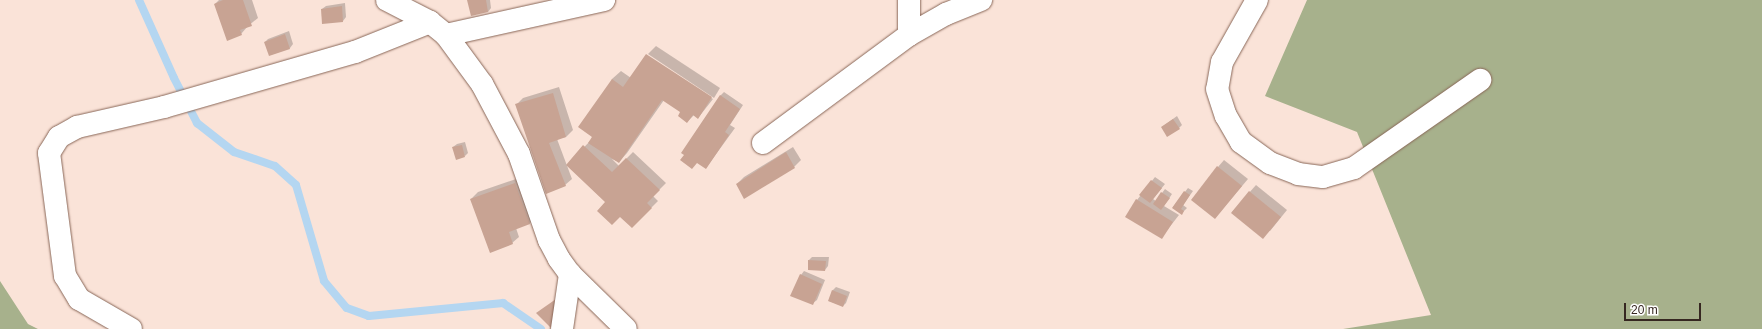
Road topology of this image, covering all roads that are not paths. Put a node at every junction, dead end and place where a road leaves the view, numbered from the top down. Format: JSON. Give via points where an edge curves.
{"nodes":[{"id":1,"x":387,"y":0,"type":"edge"},
{"id":2,"x":604,"y":0,"type":"edge"},
{"id":3,"x":909,"y":0,"type":"edge"},
{"id":4,"x":981,"y":0,"type":"edge"},
{"id":5,"x":1257,"y":0,"type":"edge"},
{"id":6,"x":438,"y":28,"type":"junction"},
{"id":7,"x":909,"y":35,"type":"junction"},
{"id":8,"x":1480,"y":80,"type":"dead end"},
{"id":9,"x":763,"y":142,"type":"dead end"},
{"id":10,"x":570,"y":274,"type":"junction"},
{"id":11,"x":131,"y":329,"type":"edge"},
{"id":12,"x":562,"y":329,"type":"edge"},
{"id":13,"x":626,"y":329,"type":"edge"}],
"edges":[{"from":1,"to":6,"type":"street"},
{"from":2,"to":6,"type":"street"},
{"from":3,"to":7,"type":"street"},
{"from":4,"to":7,"type":"street","via":[[946,14]]},
{"from":5,"to":8,"type":"street","via":[[1222,62],[1217,89],[1226,116],[1242,142],[1270,163],[1298,174],[1323,177],[1354,168]]},
{"from":6,"to":10,"type":"street","via":[[482,84],[519,154],[549,240]]},
{"from":6,"to":11,"type":"street","via":[[164,107],[77,127],[59,137],[49,153],[65,276],[78,299]]},
{"from":7,"to":9,"type":"street"},
{"from":10,"to":12,"type":"street"},
{"from":10,"to":13,"type":"street"}]}
